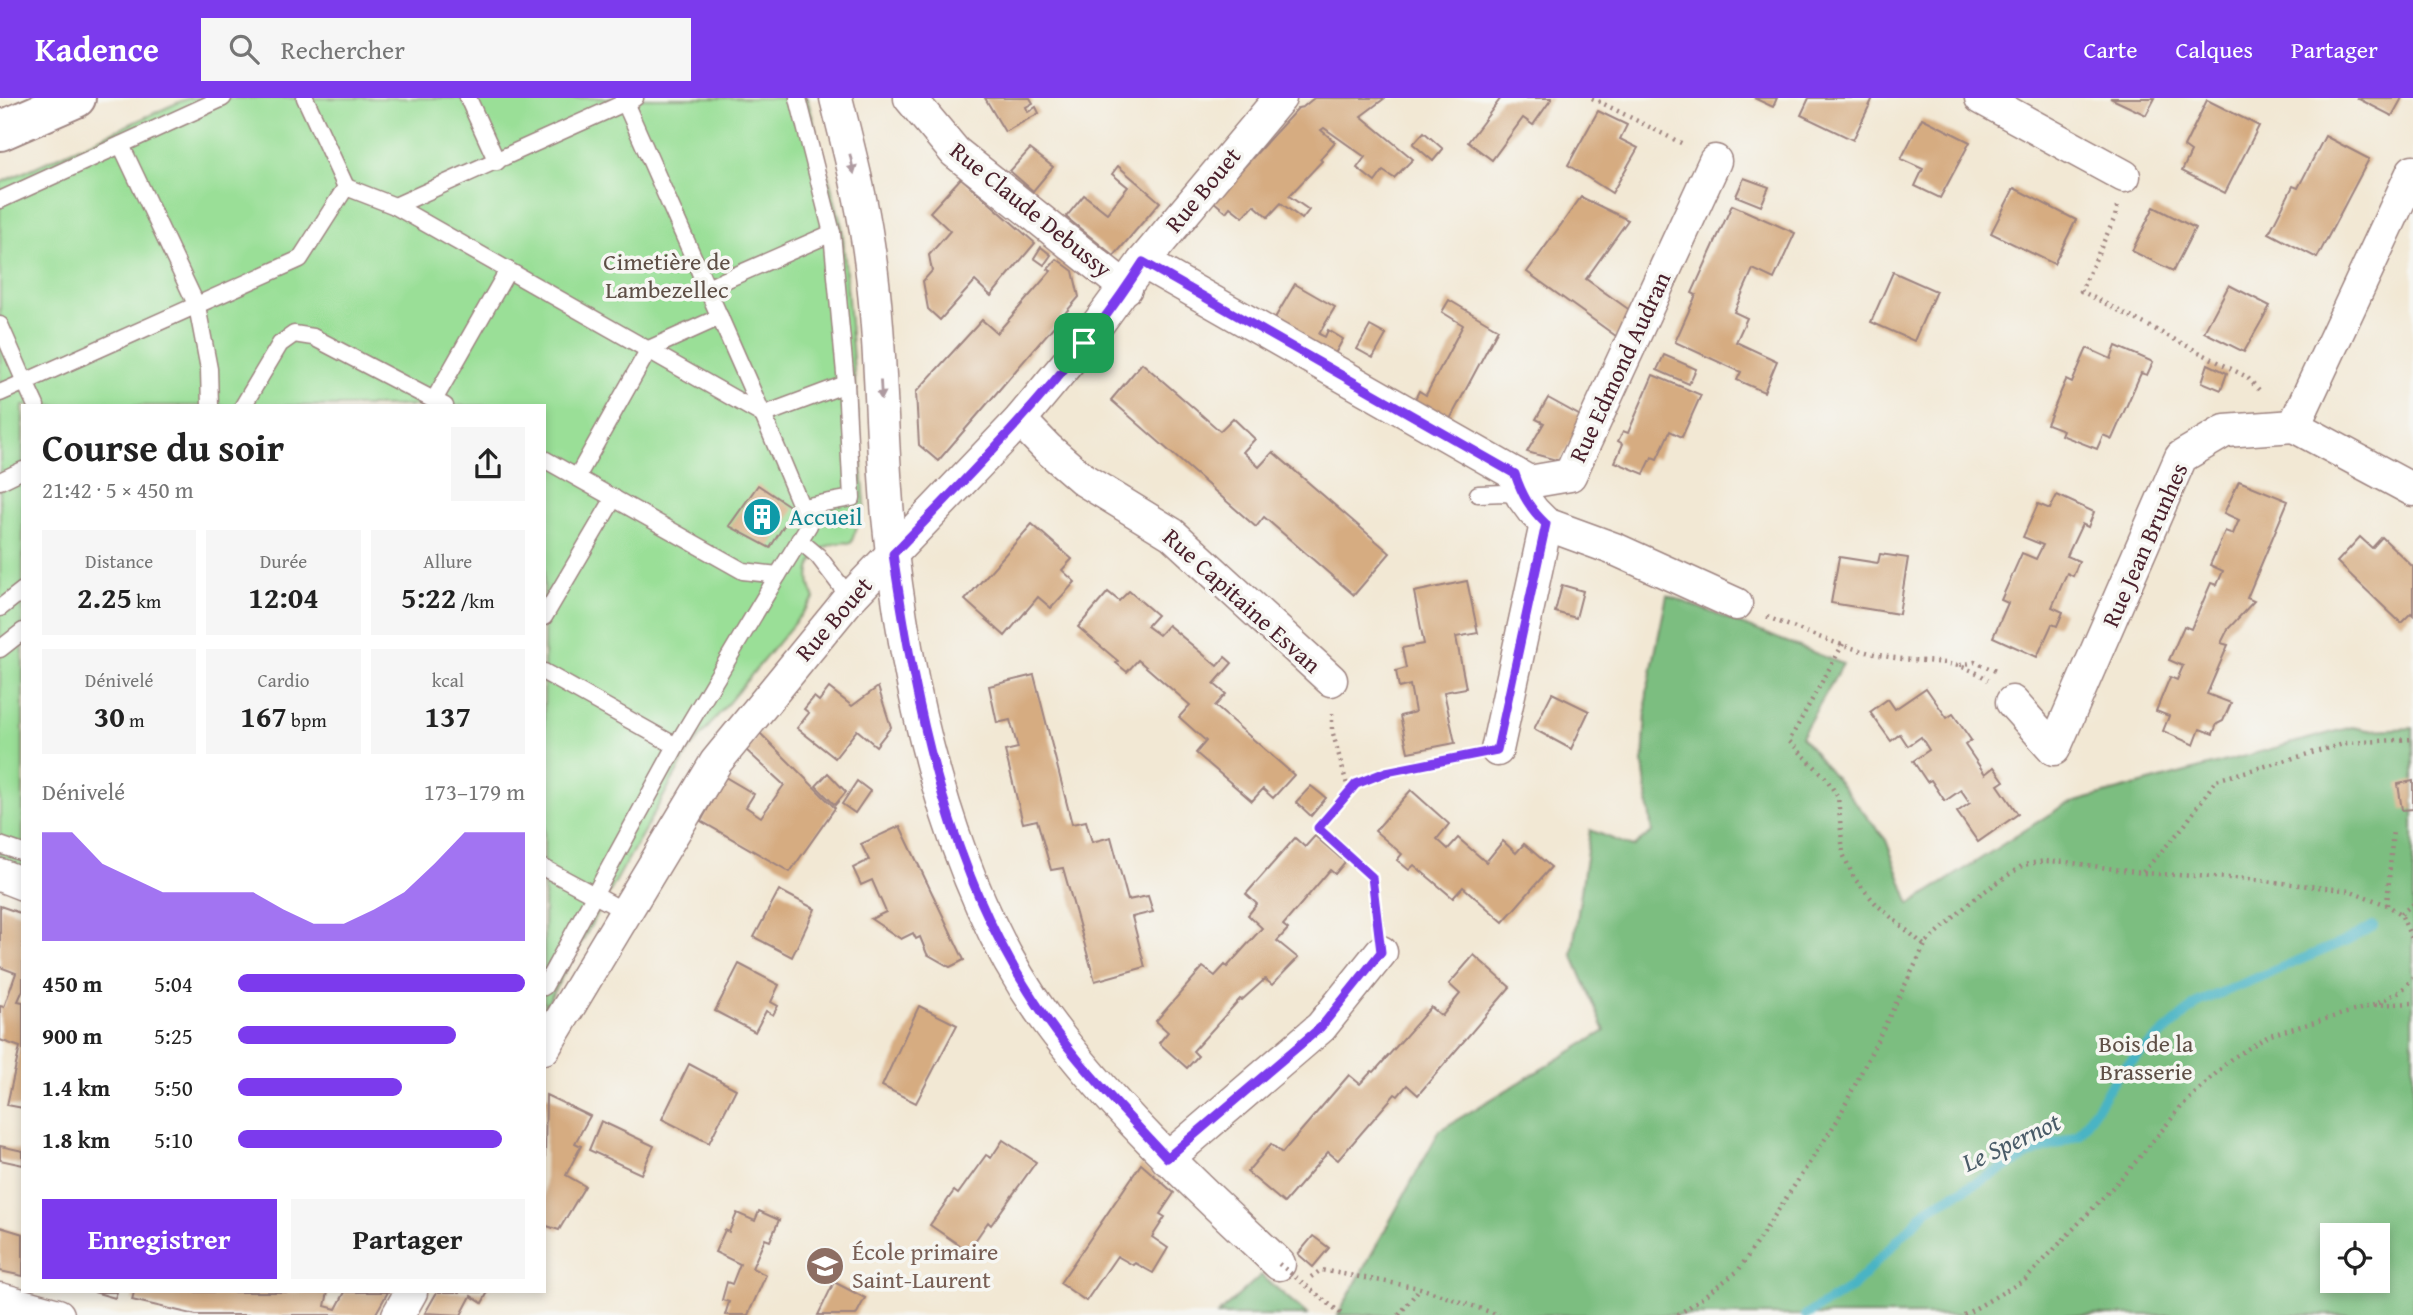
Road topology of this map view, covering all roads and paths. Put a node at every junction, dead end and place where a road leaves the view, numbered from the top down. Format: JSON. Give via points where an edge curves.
{"nodes":[{"id":1,"x":76,"y":98,"type":"edge"},
{"id":2,"x":223,"y":98,"type":"edge"},
{"id":3,"x":305,"y":98,"type":"edge"},
{"id":4,"x":468,"y":98,"type":"edge"},
{"id":5,"x":798,"y":98,"type":"edge"},
{"id":6,"x":836,"y":98,"type":"edge"},
{"id":7,"x":910,"y":98,"type":"edge"},
{"id":8,"x":1280,"y":98,"type":"edge"},
{"id":9,"x":1592,"y":98,"type":"edge"},
{"id":10,"x":1981,"y":98,"type":"edge"},
{"id":11,"x":628,"y":100,"type":"edge"},
{"id":12,"x":0,"y":131,"type":"edge"},
{"id":13,"x":121,"y":145,"type":"junction"},
{"id":14,"x":1714,"y":161,"type":"joint"},
{"id":15,"x":497,"y":162,"type":"junction"},
{"id":16,"x":2413,"y":171,"type":"edge"},
{"id":17,"x":2124,"y":176,"type":"joint"},
{"id":18,"x":346,"y":187,"type":"junction"},
{"id":19,"x":0,"y":200,"type":"edge"},
{"id":20,"x":395,"y":206,"type":"junction"},
{"id":21,"x":832,"y":233,"type":"junction"},
{"id":22,"x":508,"y":270,"type":"junction"},
{"id":23,"x":1135,"y":275,"type":"junction"},
{"id":24,"x":708,"y":288,"type":"junction"},
{"id":25,"x":197,"y":306,"type":"junction"},
{"id":26,"x":720,"y":317,"type":"junction"},
{"id":27,"x":0,"y":326,"type":"edge"},
{"id":28,"x":649,"y":349,"type":"junction"},
{"id":29,"x":25,"y":382,"type":"junction"},
{"id":30,"x":846,"y":384,"type":"junction"},
{"id":31,"x":0,"y":393,"type":"edge"},
{"id":32,"x":440,"y":403,"type":"edge"},
{"id":33,"x":35,"y":404,"type":"edge"},
{"id":34,"x":210,"y":404,"type":"edge"},
{"id":35,"x":244,"y":404,"type":"edge"},
{"id":36,"x":763,"y":415,"type":"junction"},
{"id":37,"x":1020,"y":420,"type":"junction"},
{"id":38,"x":2294,"y":426,"type":"junction"},
{"id":39,"x":546,"y":460,"type":"edge"},
{"id":40,"x":21,"y":471,"type":"edge"},
{"id":41,"x":577,"y":477,"type":"junction"},
{"id":42,"x":0,"y":481,"type":"edge"},
{"id":43,"x":1519,"y":485,"type":"junction"},
{"id":44,"x":2413,"y":490,"type":"edge"},
{"id":45,"x":1478,"y":494,"type":"dead end"},
{"id":46,"x":614,"y":498,"type":"junction"},
{"id":47,"x":802,"y":507,"type":"junction"},
{"id":48,"x":1546,"y":524,"type":"junction"},
{"id":49,"x":799,"y":540,"type":"junction"},
{"id":50,"x":893,"y":554,"type":"junction"},
{"id":51,"x":778,"y":575,"type":"junction"},
{"id":52,"x":21,"y":592,"type":"edge"},
{"id":53,"x":850,"y":597,"type":"junction"},
{"id":54,"x":1736,"y":604,"type":"joint"},
{"id":55,"x":0,"y":608,"type":"edge"},
{"id":56,"x":546,"y":614,"type":"edge"},
{"id":57,"x":21,"y":633,"type":"edge"},
{"id":58,"x":1843,"y":644,"type":"junction"},
{"id":59,"x":0,"y":649,"type":"edge"},
{"id":60,"x":1958,"y":666,"type":"junction"},
{"id":61,"x":1978,"y":672,"type":"dead end"},
{"id":62,"x":546,"y":673,"type":"edge"},
{"id":63,"x":1331,"y":680,"type":"joint"},
{"id":64,"x":2010,"y":690,"type":"joint"},
{"id":65,"x":2413,"y":739,"type":"edge"},
{"id":66,"x":676,"y":746,"type":"junction"},
{"id":67,"x":1497,"y":750,"type":"joint"},
{"id":68,"x":1349,"y":792,"type":"junction"},
{"id":69,"x":2393,"y":829,"type":"dead end"},
{"id":70,"x":0,"y":845,"type":"edge"},
{"id":71,"x":21,"y":852,"type":"edge"},
{"id":72,"x":546,"y":869,"type":"edge"},
{"id":73,"x":2142,"y":873,"type":"junction"},
{"id":74,"x":0,"y":876,"type":"edge"},
{"id":75,"x":21,"y":883,"type":"edge"},
{"id":76,"x":596,"y":897,"type":"junction"},
{"id":77,"x":2413,"y":904,"type":"edge"},
{"id":78,"x":2387,"y":905,"type":"junction"},
{"id":79,"x":626,"y":912,"type":"junction"},
{"id":80,"x":2401,"y":914,"type":"junction"},
{"id":81,"x":2413,"y":942,"type":"edge"},
{"id":82,"x":1925,"y":946,"type":"junction"},
{"id":83,"x":1381,"y":952,"type":"joint"},
{"id":84,"x":2413,"y":978,"type":"edge"},
{"id":85,"x":546,"y":984,"type":"edge"},
{"id":86,"x":2413,"y":1003,"type":"edge"},
{"id":87,"x":2374,"y":1005,"type":"junction"},
{"id":88,"x":546,"y":1045,"type":"edge"},
{"id":89,"x":1167,"y":1158,"type":"junction"},
{"id":90,"x":1282,"y":1275,"type":"junction"},
{"id":91,"x":1420,"y":1288,"type":"junction"},
{"id":92,"x":410,"y":1293,"type":"edge"},
{"id":93,"x":0,"y":1299,"type":"edge"},
{"id":94,"x":58,"y":1315,"type":"edge"},
{"id":95,"x":398,"y":1315,"type":"edge"},
{"id":96,"x":1343,"y":1315,"type":"edge"},
{"id":97,"x":1399,"y":1315,"type":"edge"},
{"id":98,"x":1499,"y":1315,"type":"edge"},
{"id":99,"x":1678,"y":1315,"type":"edge"},
{"id":100,"x":1964,"y":1315,"type":"edge"}],
"edges":[{"from":1,"to":12,"type":"main road"},
{"from":2,"to":13,"type":"lane"},
{"from":3,"to":18,"type":"lane"},
{"from":4,"to":15,"type":"lane"},
{"from":5,"to":21,"type":"lane"},
{"from":6,"to":50,"type":"street","one_way":true,"via":[[868,243]]},
{"from":7,"to":23,"type":"street","name":"Rue Claude Debussy","via":[[956,152]]},
{"from":8,"to":23,"type":"street","name":"Rue Bouet"},
{"from":9,"to":14,"type":"path"},
{"from":10,"to":17,"type":"street"},
{"from":11,"to":15,"type":"lane"},
{"from":11,"to":24,"type":"lane"},
{"from":13,"to":19,"type":"lane"},
{"from":13,"to":25,"type":"lane"},
{"from":14,"to":43,"type":"street","name":"Rue Edmond Audran","via":[[1570,475]]},
{"from":15,"to":20,"type":"lane"},
{"from":16,"to":38,"type":"street"},
{"from":17,"to":38,"type":"path","via":[[2115,218],[2081,291],[2247,377]]},
{"from":18,"to":20,"type":"lane"},
{"from":18,"to":25,"type":"lane","via":[[300,259]]},
{"from":20,"to":22,"type":"lane"},
{"from":21,"to":24,"type":"lane"},
{"from":21,"to":30,"type":"lane"},
{"from":22,"to":28,"type":"lane"},
{"from":22,"to":32,"type":"lane"},
{"from":23,"to":37,"type":"street","name":"Rue Bouet"},
{"from":23,"to":43,"type":"street","name":"Rue Edmond Audran"},
{"from":24,"to":26,"type":"lane"},
{"from":25,"to":29,"type":"lane"},
{"from":25,"to":34,"type":"lane","via":[[209,369]]},
{"from":26,"to":28,"type":"lane"},
{"from":26,"to":36,"type":"lane"},
{"from":27,"to":29,"type":"lane"},
{"from":28,"to":36,"type":"lane"},
{"from":28,"to":41,"type":"lane"},
{"from":29,"to":31,"type":"lane"},
{"from":29,"to":33,"type":"lane"},
{"from":30,"to":36,"type":"lane"},
{"from":30,"to":47,"type":"lane","via":[[852,498]]},
{"from":32,"to":35,"type":"lane","via":[[313,337],[294,334],[280,344]]},
{"from":36,"to":47,"type":"lane"},
{"from":37,"to":50,"type":"street","name":"Rue Bouet"},
{"from":37,"to":63,"type":"street","name":"Rue Capitaine Esvan","via":[[1084,480],[1172,534]]},
{"from":38,"to":44,"type":"street"},
{"from":38,"to":64,"type":"street","name":"Rue Jean Brunhes","via":[[2225,431],[2182,457],[2054,749]]},
{"from":39,"to":41,"type":"lane"},
{"from":40,"to":42,"type":"lane"},
{"from":41,"to":46,"type":"lane"},
{"from":43,"to":45,"type":"lane","via":[[1505,493]]},
{"from":43,"to":48,"type":"street"},
{"from":46,"to":51,"type":"lane","via":[[743,571]]},
{"from":46,"to":56,"type":"lane"},
{"from":47,"to":49,"type":"lane","via":[[809,525]]},
{"from":48,"to":54,"type":"street","via":[[1617,550]]},
{"from":48,"to":67,"type":"street"},
{"from":49,"to":51,"type":"lane"},
{"from":49,"to":53,"type":"lane"},
{"from":50,"to":53,"type":"street","name":"Rue Bouet"},
{"from":50,"to":89,"type":"street","via":[[916,692],[964,867],[1002,948],[1046,1019]]},
{"from":51,"to":66,"type":"lane"},
{"from":52,"to":55,"type":"lane"},
{"from":53,"to":79,"type":"street","name":"Rue Bouet","via":[[716,762]]},
{"from":54,"to":58,"type":"path"},
{"from":57,"to":59,"type":"lane"},
{"from":58,"to":60,"type":"path","via":[[1896,658]]},
{"from":58,"to":82,"type":"path","via":[[1789,741],[1838,797],[1843,854],[1854,878],[1877,905]]},
{"from":60,"to":61,"type":"path"},
{"from":60,"to":64,"type":"path","via":[[1975,662],[1992,668]]},
{"from":62,"to":66,"type":"lane"},
{"from":63,"to":68,"type":"path","via":[[1332,730]]},
{"from":65,"to":73,"type":"path","via":[[2347,743],[2216,780],[2184,826]]},
{"from":66,"to":76,"type":"lane"},
{"from":67,"to":68,"type":"path","via":[[1386,772],[1356,784]]},
{"from":68,"to":83,"type":"path","via":[[1318,828],[1372,877]]},
{"from":69,"to":78,"type":"path"},
{"from":70,"to":71,"type":"lane"},
{"from":72,"to":76,"type":"lane"},
{"from":73,"to":78,"type":"path","via":[[2351,891]]},
{"from":73,"to":82,"type":"path","via":[[2066,862],[2023,865],[1975,898]]},
{"from":74,"to":75,"type":"street"},
{"from":76,"to":79,"type":"lane"},
{"from":76,"to":85,"type":"lane"},
{"from":77,"to":80,"type":"path"},
{"from":78,"to":80,"type":"path"},
{"from":79,"to":88,"type":"street","name":"Rue Bouet"},
{"from":80,"to":81,"type":"path"},
{"from":82,"to":99,"type":"path","via":[[1837,1121],[1738,1271]]},
{"from":83,"to":89,"type":"street","via":[[1321,1027]]},
{"from":84,"to":87,"type":"path","via":[[2402,990]]},
{"from":86,"to":87,"type":"path"},
{"from":87,"to":100,"type":"path","via":[[2270,1035],[2231,1059],[2182,1106],[2026,1279]]},
{"from":89,"to":90,"type":"street"},
{"from":90,"to":91,"type":"path","via":[[1321,1270]]},
{"from":90,"to":96,"type":"path","bridge":true},
{"from":91,"to":97,"type":"path"},
{"from":91,"to":98,"type":"path"},
{"from":92,"to":95,"type":"street"},
{"from":93,"to":94,"type":"street"}]}
